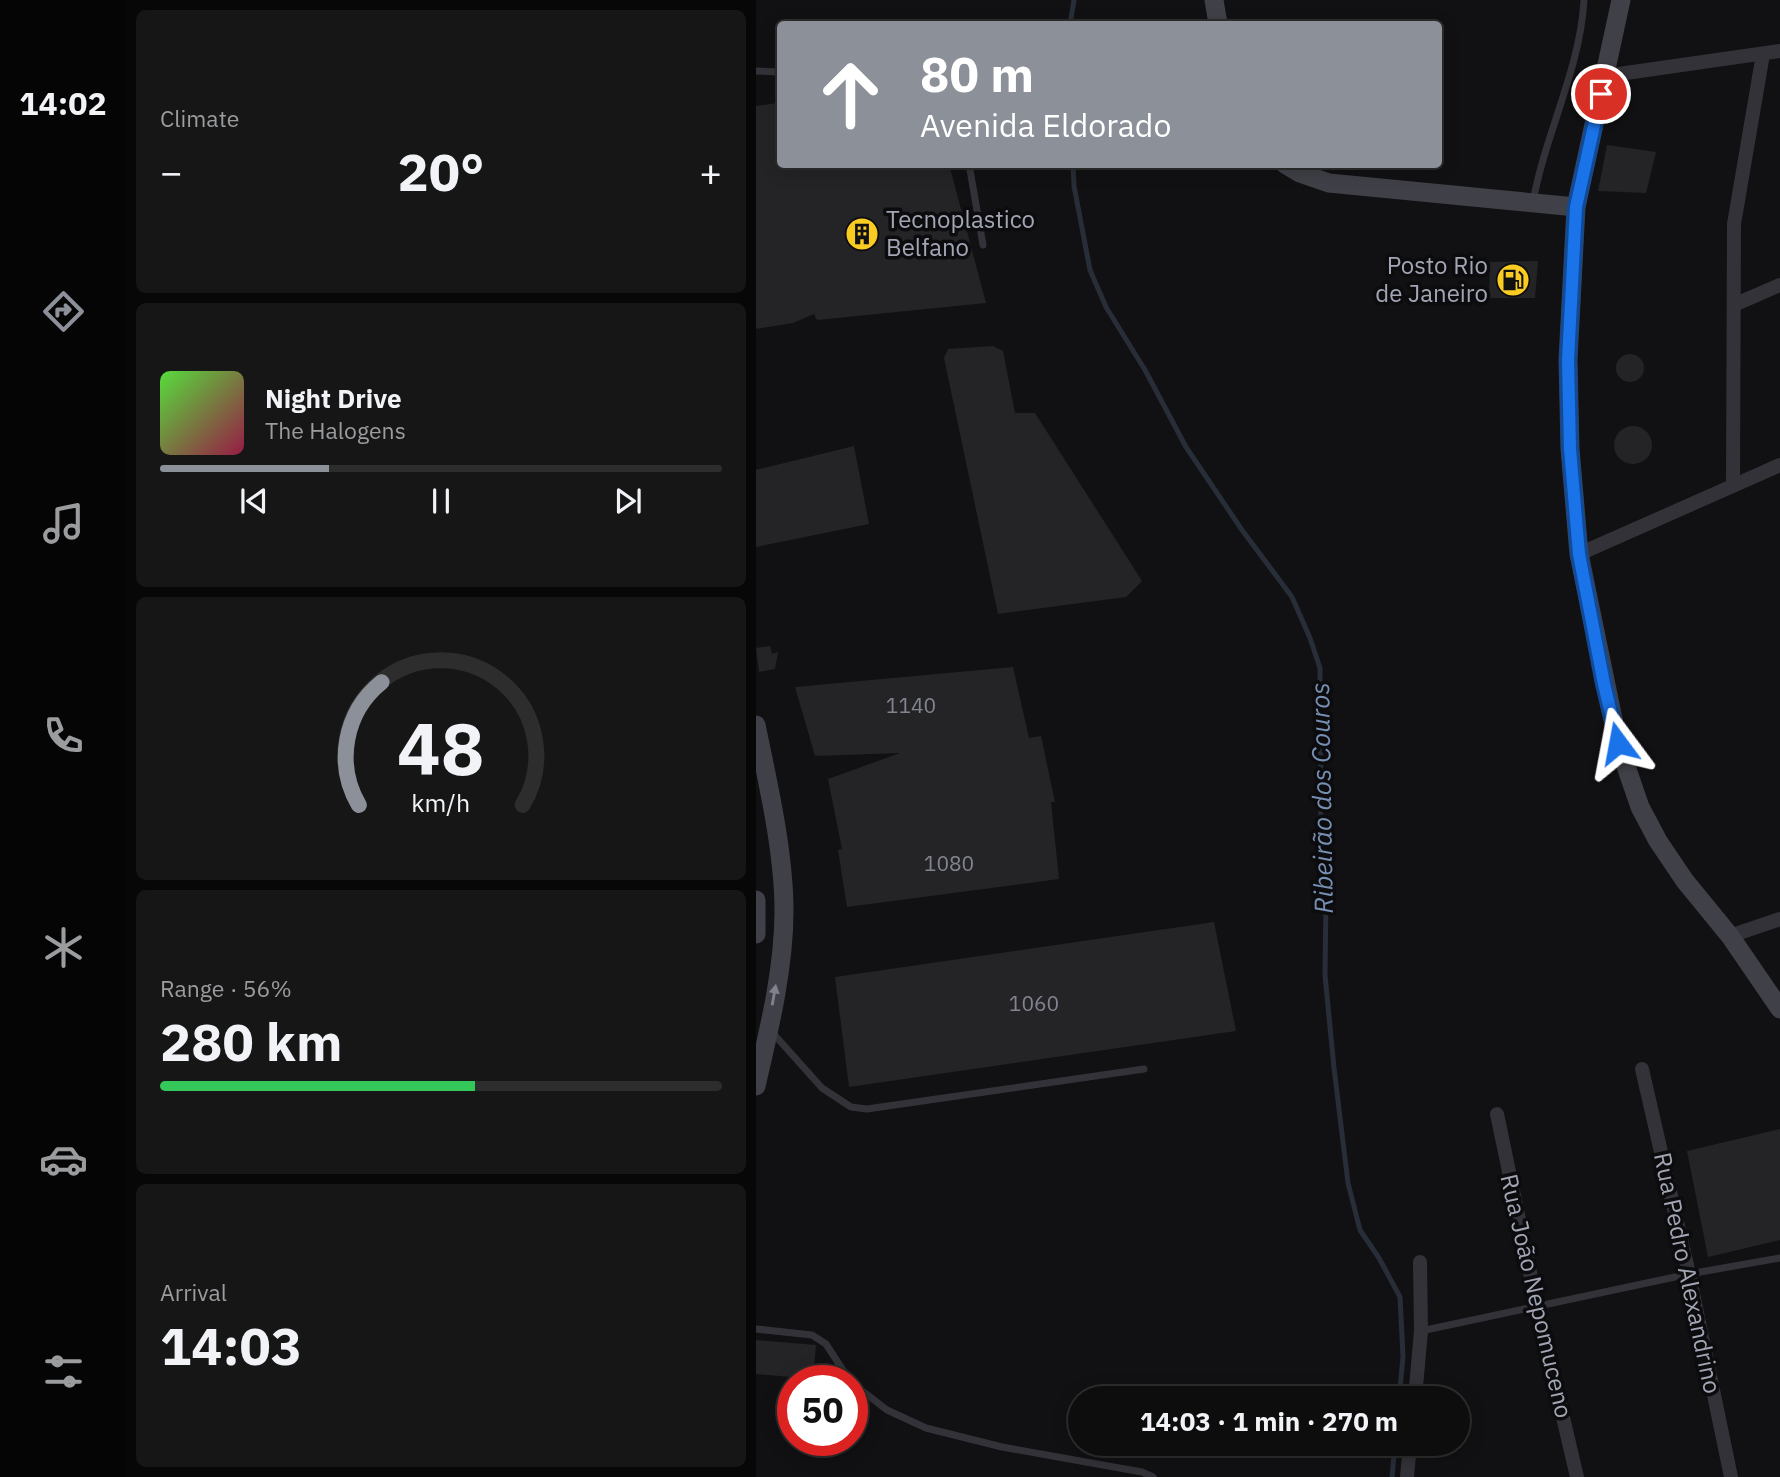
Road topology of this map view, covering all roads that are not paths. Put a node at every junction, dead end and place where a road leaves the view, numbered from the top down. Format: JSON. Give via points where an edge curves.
{"nodes":[{"id":1,"x":1214,"y":0,"type":"edge"},
{"id":2,"x":1584,"y":0,"type":"edge"},
{"id":3,"x":1621,"y":0,"type":"edge"},
{"id":4,"x":1218,"y":21,"type":"edge"},
{"id":5,"x":1780,"y":51,"type":"edge"},
{"id":6,"x":1763,"y":54,"type":"junction"},
{"id":7,"x":756,"y":71,"type":"edge"},
{"id":8,"x":777,"y":72,"type":"edge"},
{"id":9,"x":1605,"y":76,"type":"junction"},
{"id":10,"x":970,"y":168,"type":"edge"},
{"id":11,"x":1292,"y":168,"type":"edge"},
{"id":12,"x":1532,"y":203,"type":"junction"},
{"id":13,"x":1576,"y":207,"type":"junction"},
{"id":14,"x":983,"y":245,"type":"dead end"},
{"id":15,"x":1780,"y":285,"type":"edge"},
{"id":16,"x":1735,"y":304,"type":"junction"},
{"id":17,"x":1780,"y":465,"type":"edge"},
{"id":18,"x":1733,"y":485,"type":"junction"},
{"id":19,"x":1579,"y":554,"type":"junction"},
{"id":20,"x":756,"y":725,"type":"edge"},
{"id":21,"x":756,"y":900,"type":"edge"},
{"id":22,"x":1780,"y":919,"type":"edge"},
{"id":23,"x":756,"y":934,"type":"edge"},
{"id":24,"x":1730,"y":936,"type":"junction"},
{"id":25,"x":1780,"y":1009,"type":"edge"},
{"id":26,"x":768,"y":1028,"type":"junction"},
{"id":27,"x":1144,"y":1069,"type":"dead end"},
{"id":28,"x":1642,"y":1069,"type":"dead end"},
{"id":29,"x":756,"y":1086,"type":"edge"},
{"id":30,"x":1497,"y":1114,"type":"dead end"},
{"id":31,"x":1780,"y":1258,"type":"edge"},
{"id":32,"x":1420,"y":1262,"type":"dead end"},
{"id":33,"x":1689,"y":1274,"type":"junction"},
{"id":34,"x":1537,"y":1306,"type":"junction"},
{"id":35,"x":756,"y":1329,"type":"edge"},
{"id":36,"x":1421,"y":1331,"type":"junction"},
{"id":37,"x":840,"y":1365,"type":"edge"},
{"id":38,"x":1416,"y":1386,"type":"edge"},
{"id":39,"x":868,"y":1395,"type":"edge"},
{"id":40,"x":1409,"y":1456,"type":"edge"},
{"id":41,"x":1153,"y":1477,"type":"edge"},
{"id":42,"x":1407,"y":1477,"type":"edge"},
{"id":43,"x":1577,"y":1477,"type":"edge"},
{"id":44,"x":1731,"y":1477,"type":"edge"}],
"edges":[{"from":1,"to":4,"type":"main road"},
{"from":2,"to":12,"type":"lane","via":[[1571,72]]},
{"from":3,"to":9,"type":"main road"},
{"from":5,"to":6,"type":"street"},
{"from":6,"to":9,"type":"street"},
{"from":6,"to":16,"type":"street","via":[[1734,224]]},
{"from":7,"to":8,"type":"lane"},
{"from":9,"to":13,"type":"main road"},
{"from":10,"to":14,"type":"lane"},
{"from":11,"to":12,"type":"main road","via":[[1329,183]]},
{"from":12,"to":13,"type":"main road"},
{"from":13,"to":19,"type":"main road","via":[[1568,360]]},
{"from":15,"to":16,"type":"street"},
{"from":16,"to":18,"type":"street"},
{"from":17,"to":18,"type":"street"},
{"from":18,"to":19,"type":"street"},
{"from":19,"to":24,"type":"main road","via":[[1613,722],[1640,807],[1685,881]]},
{"from":26,"to":20,"type":"main road","one_way":true,"via":[[784,911],[781,866]]},
{"from":21,"to":23,"type":"main road"},
{"from":22,"to":24,"type":"street"},
{"from":24,"to":25,"type":"main road"},
{"from":26,"to":27,"type":"lane","via":[[822,1088],[851,1107],[879,1107]]},
{"from":26,"to":29,"type":"main road"},
{"from":28,"to":33,"type":"street","name":"Rua Pedro Alexandrino"},
{"from":30,"to":34,"type":"street","name":"Rua João Nepomuceno"},
{"from":31,"to":33,"type":"lane"},
{"from":32,"to":36,"type":"street"},
{"from":33,"to":34,"type":"lane"},
{"from":33,"to":44,"type":"street","name":"Rua Pedro Alexandrino"},
{"from":34,"to":36,"type":"lane"},
{"from":34,"to":43,"type":"street","name":"Rua João Nepomuceno"},
{"from":35,"to":37,"type":"lane","via":[[812,1335],[826,1344]]},
{"from":36,"to":38,"type":"street"},
{"from":39,"to":41,"type":"lane","via":[[887,1410],[926,1428]]},
{"from":40,"to":42,"type":"street"}]}
